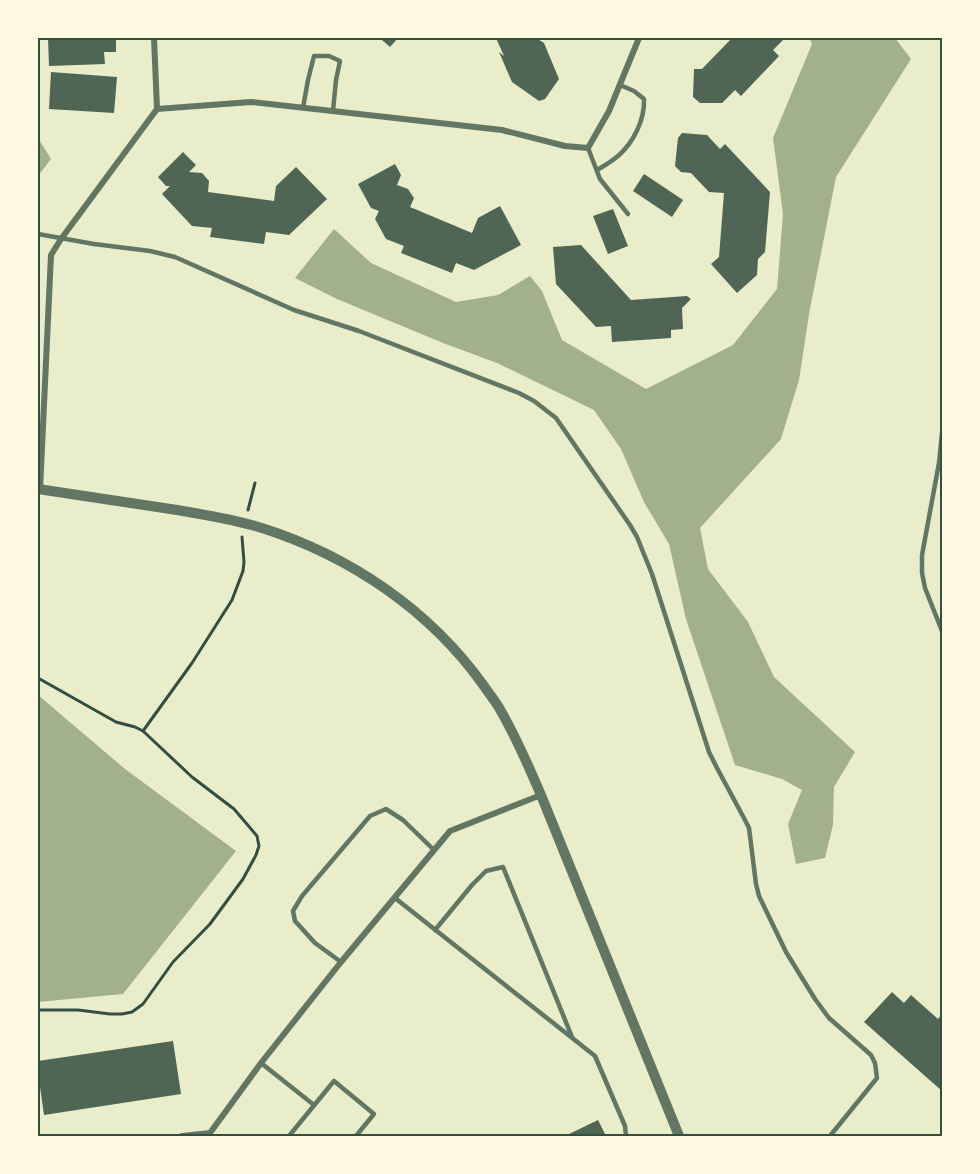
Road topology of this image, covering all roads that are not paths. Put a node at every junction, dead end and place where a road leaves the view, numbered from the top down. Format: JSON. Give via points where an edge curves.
{"nodes":[{"id":1,"x":154,"y":38,"type":"edge"},
{"id":2,"x":639,"y":38,"type":"edge"},
{"id":3,"x":620,"y":85,"type":"junction"},
{"id":4,"x":303,"y":108,"type":"junction"},
{"id":5,"x":157,"y":110,"type":"junction"},
{"id":6,"x":333,"y":111,"type":"junction"},
{"id":7,"x":588,"y":148,"type":"junction"},
{"id":8,"x":597,"y":170,"type":"junction"},
{"id":9,"x":628,"y":214,"type":"dead end"},
{"id":10,"x":38,"y":234,"type":"edge"},
{"id":11,"x":61,"y":238,"type":"junction"},
{"id":12,"x":942,"y":433,"type":"edge"},
{"id":13,"x":39,"y":489,"type":"edge"},
{"id":14,"x":942,"y":631,"type":"edge"},
{"id":15,"x":541,"y":795,"type":"junction"},
{"id":16,"x":434,"y":850,"type":"junction"},
{"id":17,"x":394,"y":898,"type":"junction"},
{"id":18,"x":435,"y":930,"type":"junction"},
{"id":19,"x":341,"y":962,"type":"junction"},
{"id":20,"x":572,"y":1038,"type":"junction"},
{"id":21,"x":261,"y":1063,"type":"junction"},
{"id":22,"x":314,"y":1106,"type":"junction"},
{"id":23,"x":204,"y":1135,"type":"edge"},
{"id":24,"x":182,"y":1137,"type":"edge"},
{"id":25,"x":289,"y":1137,"type":"edge"},
{"id":26,"x":356,"y":1137,"type":"edge"},
{"id":27,"x":626,"y":1137,"type":"edge"},
{"id":28,"x":679,"y":1137,"type":"edge"},
{"id":29,"x":830,"y":1137,"type":"edge"}],
"edges":[{"from":1,"to":5,"type":"street"},
{"from":2,"to":3,"type":"street"},
{"from":3,"to":7,"type":"street"},
{"from":3,"to":8,"type":"lane","via":[[644,99],[644,110],[627,146]]},
{"from":4,"to":5,"type":"street","via":[[250,102]]},
{"from":4,"to":6,"type":"street"},
{"from":4,"to":6,"type":"lane","via":[[314,56],[329,56],[340,61]]},
{"from":5,"to":11,"type":"street"},
{"from":6,"to":7,"type":"street","via":[[502,130]]},
{"from":7,"to":8,"type":"lane"},
{"from":8,"to":9,"type":"lane"},
{"from":10,"to":11,"type":"lane"},
{"from":11,"to":13,"type":"street","via":[[51,255]]},
{"from":11,"to":29,"type":"lane","via":[[175,257],[294,310],[505,387],[534,401],[556,418],[640,544],[709,752],[749,828],[759,896],[786,952],[829,1018],[872,1055],[877,1078]]},
{"from":12,"to":14,"type":"lane","via":[[922,573]]},
{"from":13,"to":15,"type":"street","via":[[245,524],[289,537],[357,570],[412,609],[459,654],[501,711]]},
{"from":15,"to":16,"type":"street","via":[[450,831]]},
{"from":15,"to":28,"type":"street"},
{"from":16,"to":17,"type":"street"},
{"from":16,"to":19,"type":"lane","via":[[402,820],[386,809],[379,811],[370,816],[302,896],[293,911],[295,921],[315,943]]},
{"from":17,"to":18,"type":"lane"},
{"from":17,"to":19,"type":"street"},
{"from":18,"to":20,"type":"lane"},
{"from":18,"to":20,"type":"lane","via":[[486,871],[503,867]]},
{"from":19,"to":21,"type":"street"},
{"from":20,"to":27,"type":"lane","via":[[595,1056]]},
{"from":21,"to":22,"type":"lane"},
{"from":21,"to":23,"type":"street","via":[[210,1133]]},
{"from":22,"to":25,"type":"lane"},
{"from":22,"to":26,"type":"lane","via":[[334,1081],[374,1114]]},
{"from":23,"to":24,"type":"street"}]}
